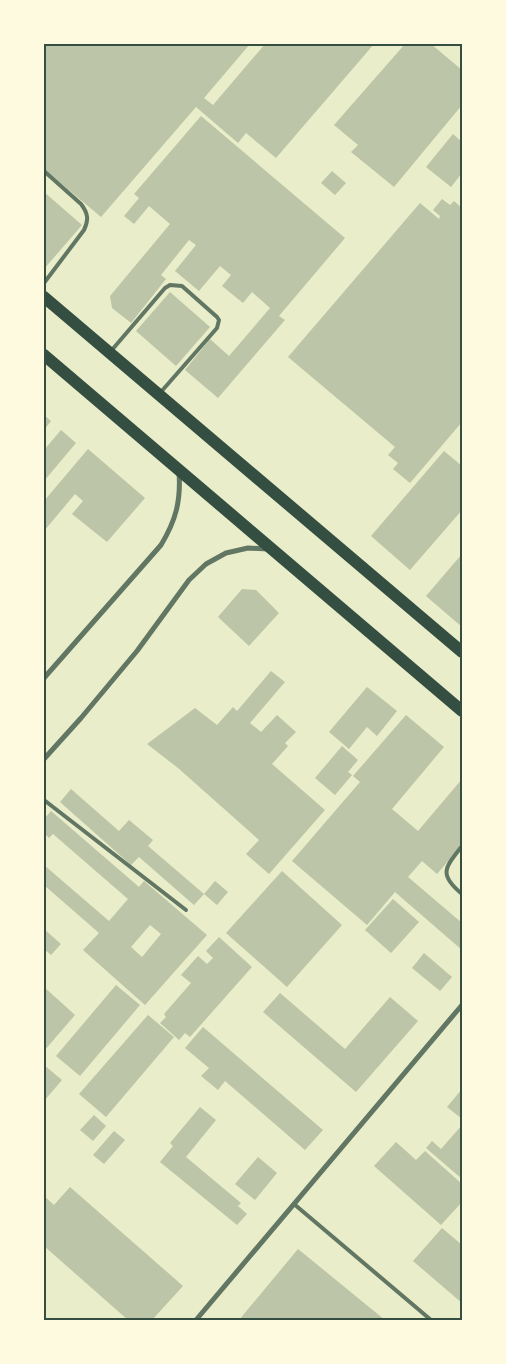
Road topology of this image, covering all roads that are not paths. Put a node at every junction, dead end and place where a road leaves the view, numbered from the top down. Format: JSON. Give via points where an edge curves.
{"nodes":[{"id":1,"x":44,"y":171,"type":"edge"},
{"id":2,"x":44,"y":283,"type":"edge"},
{"id":3,"x":44,"y":297,"type":"edge"},
{"id":4,"x":109,"y":353,"type":"junction"},
{"id":5,"x":44,"y":355,"type":"edge"},
{"id":6,"x":159,"y":395,"type":"junction"},
{"id":7,"x":179,"y":469,"type":"junction"},
{"id":8,"x":272,"y":550,"type":"junction"},
{"id":9,"x":462,"y":652,"type":"edge"},
{"id":10,"x":44,"y":678,"type":"edge"},
{"id":11,"x":462,"y":711,"type":"edge"},
{"id":12,"x":44,"y":760,"type":"edge"},
{"id":13,"x":44,"y":800,"type":"edge"},
{"id":14,"x":462,"y":846,"type":"edge"},
{"id":15,"x":462,"y":894,"type":"edge"},
{"id":16,"x":186,"y":910,"type":"dead end"},
{"id":17,"x":462,"y":1004,"type":"edge"},
{"id":18,"x":294,"y":1204,"type":"junction"},
{"id":19,"x":198,"y":1320,"type":"edge"},
{"id":20,"x":431,"y":1320,"type":"edge"}],
"edges":[{"from":1,"to":2,"type":"lane","via":[[86,209],[88,216],[84,230]]},
{"from":3,"to":4,"type":"main road"},
{"from":4,"to":6,"type":"main road"},
{"from":4,"to":6,"type":"lane","via":[[165,288],[182,286],[217,317],[219,325]]},
{"from":5,"to":7,"type":"main road"},
{"from":6,"to":9,"type":"main road"},
{"from":7,"to":8,"type":"main road"},
{"from":7,"to":10,"type":"street","via":[[180,490],[171,528],[160,545]]},
{"from":8,"to":11,"type":"main road"},
{"from":8,"to":12,"type":"street","via":[[248,548],[226,553],[206,564],[189,580],[137,651]]},
{"from":13,"to":16,"type":"lane"},
{"from":14,"to":15,"type":"lane","via":[[446,870],[450,884]]},
{"from":17,"to":18,"type":"street"},
{"from":18,"to":19,"type":"street"},
{"from":18,"to":20,"type":"lane"}]}
